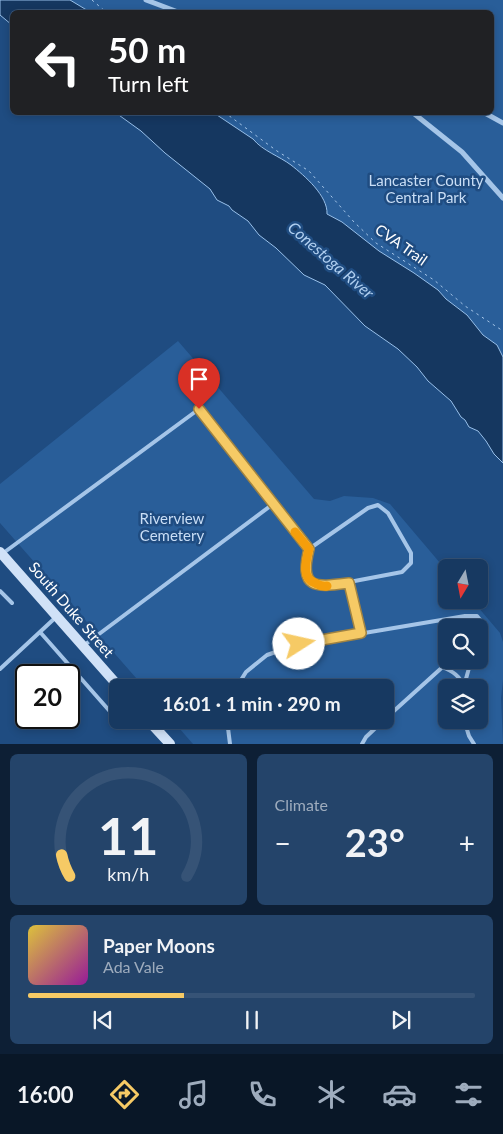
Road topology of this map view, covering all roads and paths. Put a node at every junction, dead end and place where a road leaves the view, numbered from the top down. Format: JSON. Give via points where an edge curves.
{"nodes":[{"id":1,"x":92,"y":0,"type":"edge"},
{"id":2,"x":146,"y":0,"type":"edge"},
{"id":3,"x":104,"y":10,"type":"edge"},
{"id":4,"x":173,"y":10,"type":"edge"},
{"id":5,"x":228,"y":115,"type":"edge"},
{"id":6,"x":416,"y":115,"type":"edge"},
{"id":7,"x":488,"y":115,"type":"edge"},
{"id":8,"x":503,"y":123,"type":"edge"},
{"id":9,"x":503,"y":198,"type":"edge"},
{"id":10,"x":503,"y":331,"type":"edge"},
{"id":11,"x":274,"y":504,"type":"junction"},
{"id":12,"x":309,"y":549,"type":"junction"},
{"id":13,"x":1,"y":553,"type":"edge"},
{"id":14,"x":349,"y":583,"type":"junction"},
{"id":15,"x":0,"y":591,"type":"edge"},
{"id":16,"x":12,"y":603,"type":"dead end"},
{"id":17,"x":57,"y":616,"type":"junction"},
{"id":18,"x":447,"y":619,"type":"edge"},
{"id":19,"x":480,"y":619,"type":"edge"},
{"id":20,"x":438,"y":620,"type":"edge"},
{"id":21,"x":40,"y":632,"type":"junction"},
{"id":22,"x":361,"y":633,"type":"junction"},
{"id":23,"x":84,"y":646,"type":"junction"},
{"id":24,"x":0,"y":669,"type":"edge"},
{"id":25,"x":440,"y":669,"type":"edge"},
{"id":26,"x":446,"y":669,"type":"edge"},
{"id":27,"x":112,"y":679,"type":"edge"},
{"id":28,"x":242,"y":679,"type":"edge"},
{"id":29,"x":460,"y":679,"type":"edge"},
{"id":30,"x":109,"y":710,"type":"edge"},
{"id":31,"x":394,"y":711,"type":"edge"},
{"id":32,"x":156,"y":729,"type":"edge"},
{"id":33,"x":228,"y":729,"type":"edge"},
{"id":34,"x":374,"y":729,"type":"edge"},
{"id":35,"x":467,"y":729,"type":"edge"},
{"id":36,"x":170,"y":744,"type":"edge"},
{"id":37,"x":230,"y":744,"type":"edge"},
{"id":38,"x":362,"y":744,"type":"edge"},
{"id":39,"x":474,"y":744,"type":"edge"}],
"edges":[{"from":1,"to":3,"type":"path"},
{"from":2,"to":4,"type":"street"},
{"from":5,"to":10,"type":"path","name":"CVA Trail","via":[[310,172],[376,243],[434,280]]},
{"from":6,"to":9,"type":"street","via":[[462,152]]},
{"from":7,"to":8,"type":"street"},
{"from":11,"to":12,"type":"lane"},
{"from":11,"to":13,"type":"lane","via":[[199,409]]},
{"from":11,"to":23,"type":"lane"},
{"from":12,"to":14,"type":"lane","via":[[305,572],[311,582],[323,587]]},
{"from":12,"to":14,"type":"lane","via":[[368,508],[378,505],[388,513],[411,553],[411,563],[402,572]]},
{"from":13,"to":17,"type":"main road","name":"South Duke Street"},
{"from":14,"to":22,"type":"lane"},
{"from":15,"to":16,"type":"lane"},
{"from":17,"to":21,"type":"lane"},
{"from":17,"to":23,"type":"main road","name":"South Duke Street"},
{"from":18,"to":19,"type":"lane","via":[[477,616]]},
{"from":20,"to":22,"type":"lane"},
{"from":21,"to":24,"type":"lane"},
{"from":21,"to":30,"type":"lane"},
{"from":22,"to":28,"type":"lane","via":[[299,644],[267,655]]},
{"from":23,"to":27,"type":"main road","name":"South Duke Street"},
{"from":25,"to":31,"type":"lane"},
{"from":26,"to":29,"type":"lane"},
{"from":32,"to":36,"type":"main road"},
{"from":33,"to":37,"type":"lane"},
{"from":34,"to":38,"type":"lane"},
{"from":35,"to":39,"type":"lane"}]}
